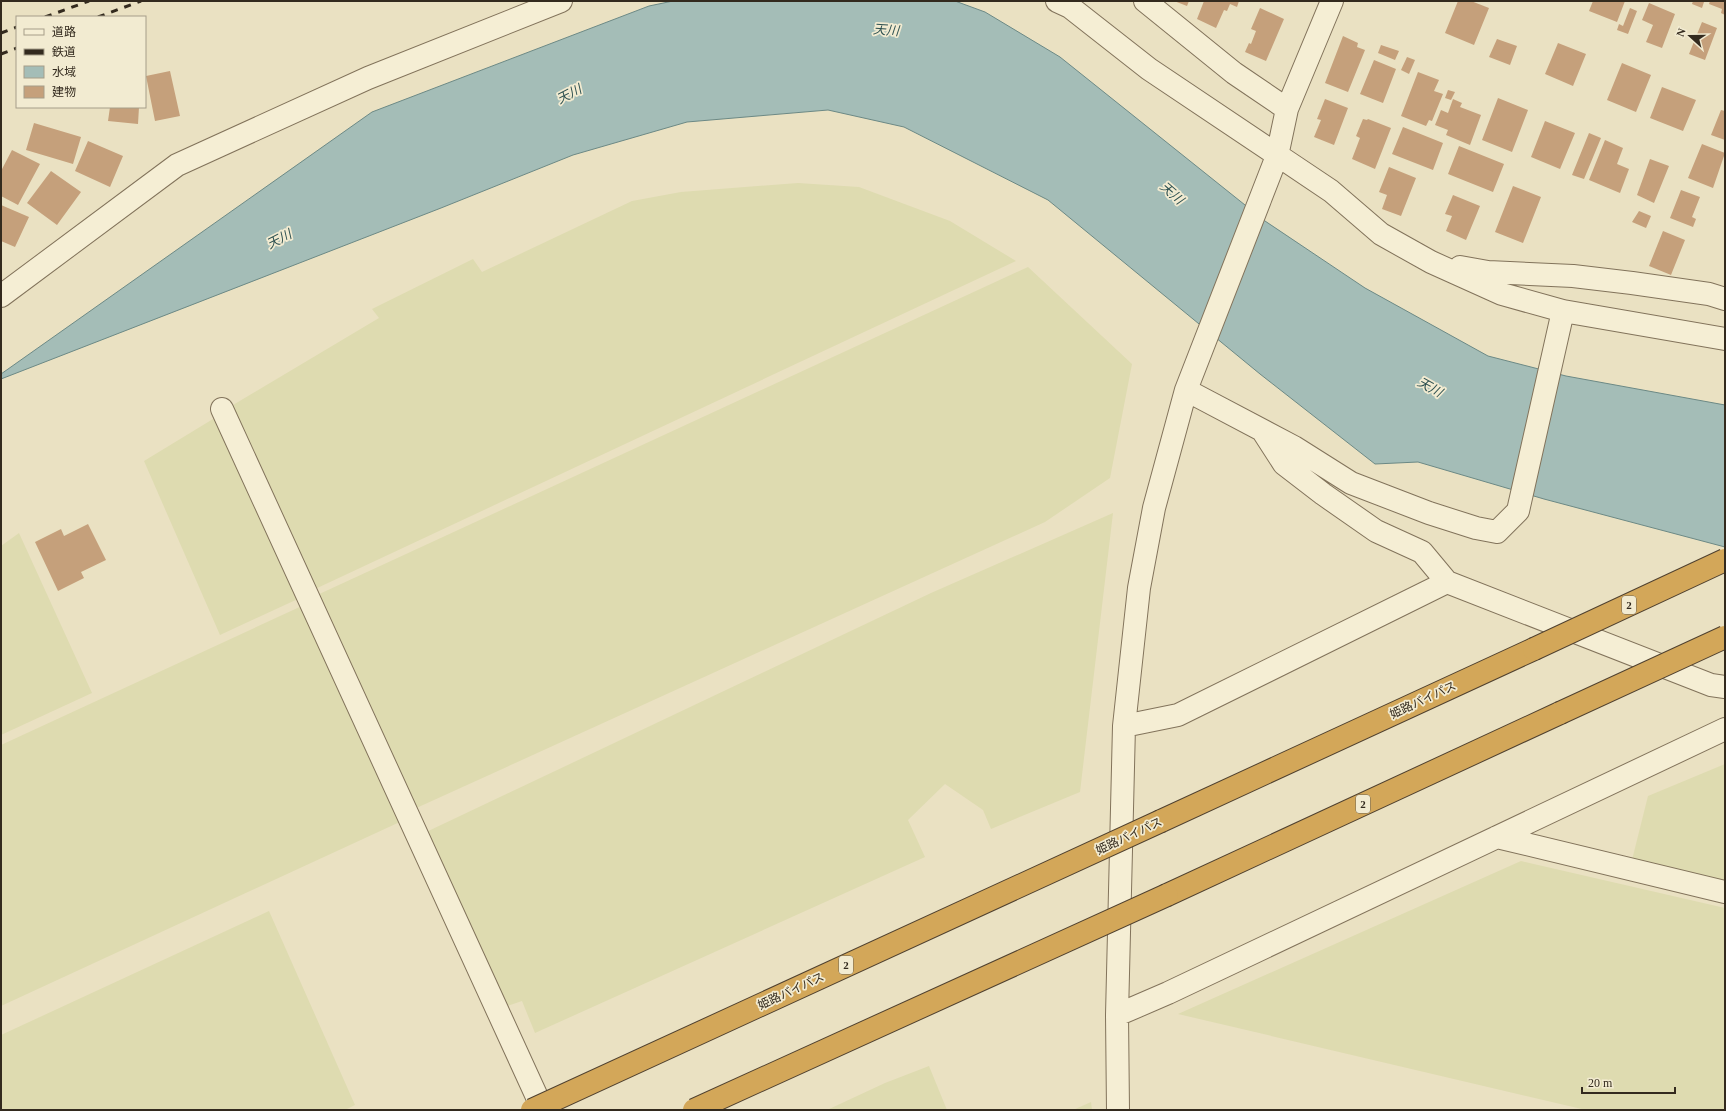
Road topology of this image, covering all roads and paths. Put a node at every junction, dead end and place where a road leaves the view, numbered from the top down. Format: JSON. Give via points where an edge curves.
{"nodes":[{"id":1,"x":561,"y":1,"type":"edge"},
{"id":2,"x":1057,"y":1,"type":"edge"},
{"id":3,"x":1145,"y":1,"type":"edge"},
{"id":4,"x":1332,"y":1,"type":"edge"},
{"id":5,"x":1287,"y":109,"type":"junction"},
{"id":6,"x":1277,"y":156,"type":"junction"},
{"id":7,"x":1431,"y":262,"type":"junction"},
{"id":8,"x":1,"y":296,"type":"edge"},
{"id":9,"x":1725,"y":299,"type":"edge"},
{"id":10,"x":1564,"y":311,"type":"junction"},
{"id":11,"x":1725,"y":339,"type":"edge"},
{"id":12,"x":1186,"y":390,"type":"junction"},
{"id":13,"x":222,"y":409,"type":"dead end"},
{"id":14,"x":1264,"y":433,"type":"junction"},
{"id":15,"x":1725,"y":560,"type":"edge"},
{"id":16,"x":1447,"y":582,"type":"junction"},
{"id":17,"x":1725,"y":637,"type":"edge"},
{"id":18,"x":1725,"y":687,"type":"edge"},
{"id":19,"x":1124,"y":726,"type":"junction"},
{"id":20,"x":1725,"y":729,"type":"edge"},
{"id":21,"x":1497,"y":837,"type":"junction"},
{"id":22,"x":1725,"y":892,"type":"edge"},
{"id":23,"x":1117,"y":1015,"type":"junction"},
{"id":24,"x":532,"y":1110,"type":"edge"},
{"id":25,"x":543,"y":1110,"type":"edge"},
{"id":26,"x":694,"y":1110,"type":"edge"},
{"id":27,"x":1118,"y":1110,"type":"edge"}],
"edges":[{"from":1,"to":8,"type":"street","via":[[368,78],[177,165]]},
{"from":2,"to":6,"type":"street","via":[[1070,7],[1149,69]]},
{"from":3,"to":5,"type":"street","via":[[1234,73]]},
{"from":4,"to":5,"type":"street"},
{"from":5,"to":6,"type":"street"},
{"from":6,"to":7,"type":"street","via":[[1331,191],[1381,234]]},
{"from":6,"to":12,"type":"street"},
{"from":7,"to":9,"type":"street","via":[[1488,272],[1573,276],[1632,283],[1709,294]]},
{"from":7,"to":10,"type":"street","via":[[1502,294]]},
{"from":10,"to":11,"type":"street"},
{"from":10,"to":14,"type":"street","via":[[1518,511],[1497,532],[1428,513],[1351,484],[1294,447]]},
{"from":12,"to":14,"type":"street"},
{"from":12,"to":19,"type":"street","via":[[1154,508],[1141,580]]},
{"from":13,"to":25,"type":"street"},
{"from":14,"to":16,"type":"street","via":[[1284,464],[1376,530],[1422,552]]},
{"from":15,"to":24,"type":"highway","name":"姫路バイパス","number":"2","bridge":true},
{"from":16,"to":18,"type":"street","via":[[1711,685]]},
{"from":16,"to":19,"type":"street","via":[[1178,715]]},
{"from":17,"to":26,"type":"highway","number":"2","bridge":true},
{"from":19,"to":23,"type":"street"},
{"from":20,"to":21,"type":"street"},
{"from":21,"to":22,"type":"street"},
{"from":21,"to":23,"type":"street"},
{"from":23,"to":27,"type":"street"}]}
